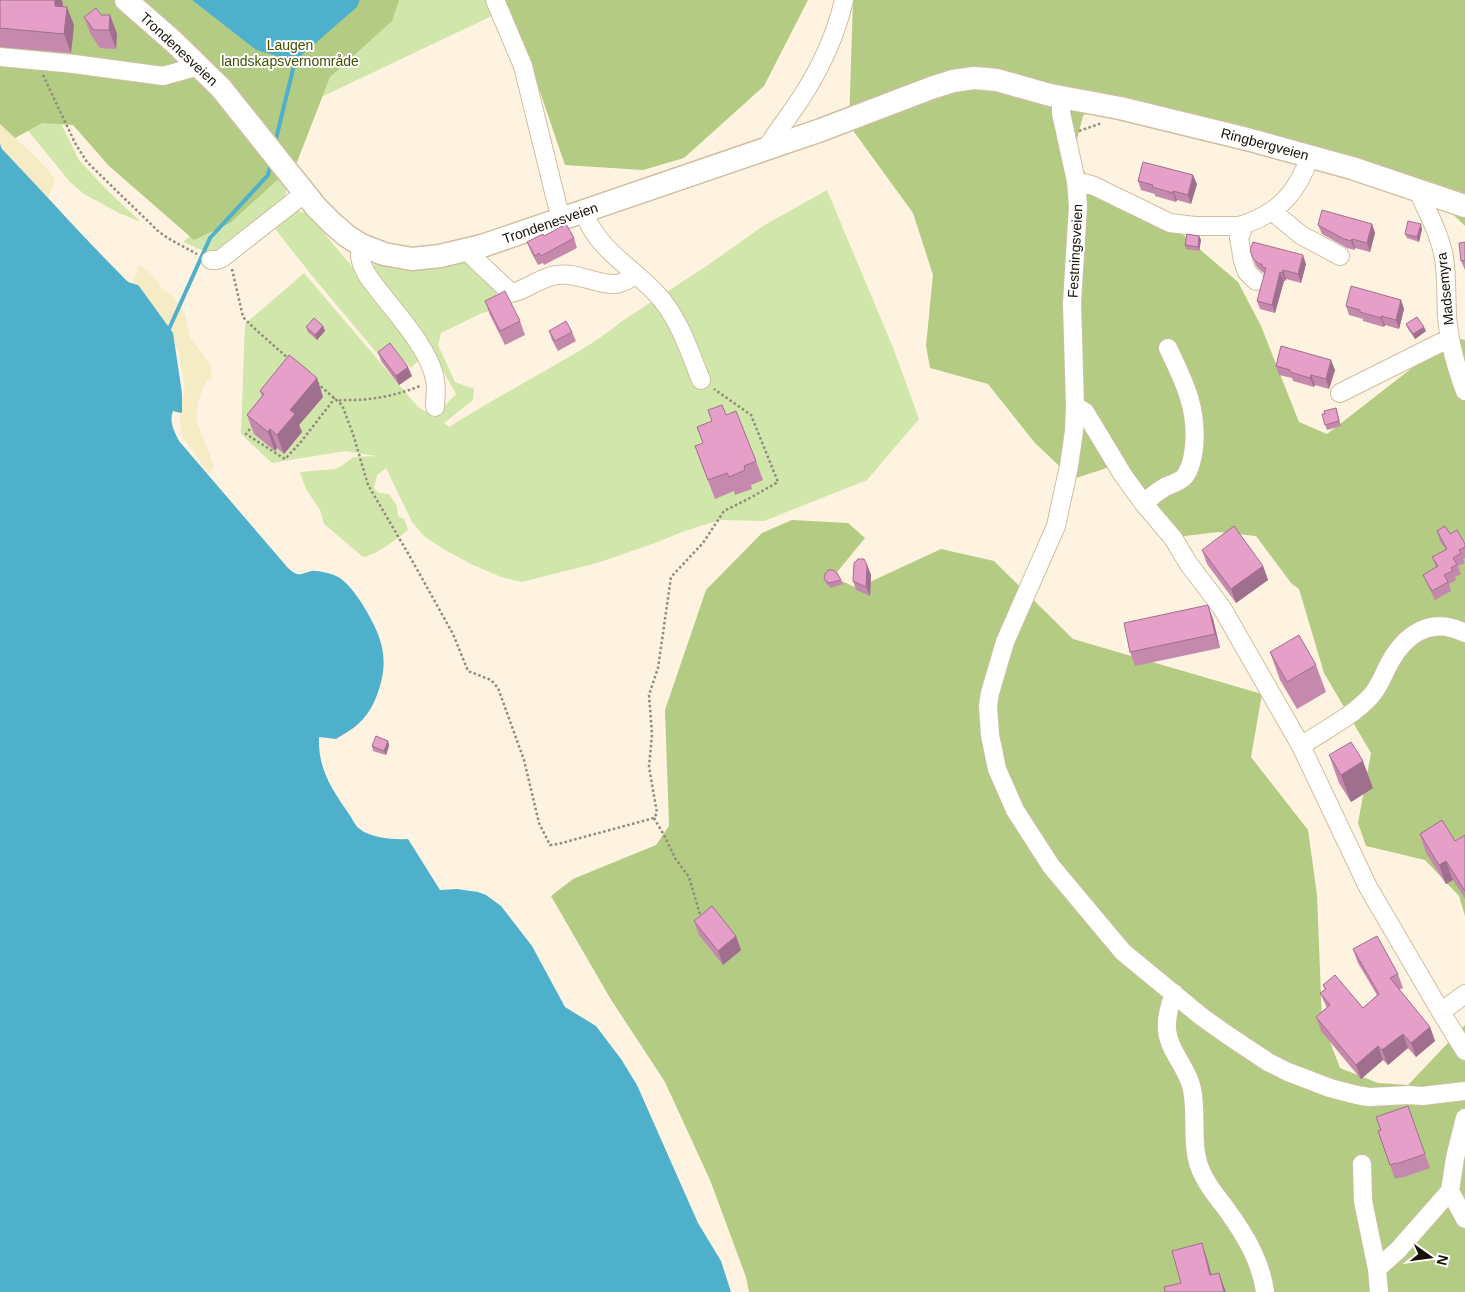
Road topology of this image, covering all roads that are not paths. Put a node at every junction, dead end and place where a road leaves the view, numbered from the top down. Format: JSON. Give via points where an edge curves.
{"nodes":[{"id":1,"x":126,"y":0,"type":"edge"},
{"id":2,"x":495,"y":0,"type":"edge"},
{"id":3,"x":844,"y":0,"type":"edge"},
{"id":4,"x":0,"y":57,"type":"edge"},
{"id":5,"x":200,"y":66,"type":"junction"},
{"id":6,"x":1061,"y":97,"type":"junction"},
{"id":7,"x":766,"y":149,"type":"junction"},
{"id":8,"x":1310,"y":156,"type":"junction"},
{"id":9,"x":1076,"y":181,"type":"junction"},
{"id":10,"x":1418,"y":190,"type":"junction"},
{"id":11,"x":305,"y":193,"type":"junction"},
{"id":12,"x":1465,"y":206,"type":"edge"},
{"id":13,"x":584,"y":210,"type":"junction"},
{"id":14,"x":1272,"y":211,"type":"junction"},
{"id":15,"x":562,"y":218,"type":"junction"},
{"id":16,"x":1245,"y":224,"type":"junction"},
{"id":17,"x":361,"y":245,"type":"junction"},
{"id":18,"x":467,"y":250,"type":"junction"},
{"id":19,"x":1340,"y":256,"type":"dead end"},
{"id":20,"x":220,"y":257,"type":"road end"},
{"id":21,"x":636,"y":275,"type":"junction"},
{"id":22,"x":1256,"y":281,"type":"dead end"},
{"id":23,"x":1450,"y":338,"type":"junction"},
{"id":24,"x":1168,"y":348,"type":"dead end"},
{"id":25,"x":701,"y":380,"type":"road end"},
{"id":26,"x":1465,"y":391,"type":"edge"},
{"id":27,"x":1340,"y":393,"type":"dead end"},
{"id":28,"x":1074,"y":406,"type":"junction"},
{"id":29,"x":435,"y":407,"type":"dead end"},
{"id":30,"x":1144,"y":504,"type":"junction"},
{"id":31,"x":1465,"y":633,"type":"edge"},
{"id":32,"x":1301,"y":746,"type":"junction"},
{"id":33,"x":1174,"y":993,"type":"junction"},
{"id":34,"x":1465,"y":994,"type":"edge"},
{"id":35,"x":1441,"y":1012,"type":"junction"},
{"id":36,"x":1465,"y":1051,"type":"edge"},
{"id":37,"x":1465,"y":1091,"type":"edge"},
{"id":38,"x":1465,"y":1118,"type":"edge"},
{"id":39,"x":1362,"y":1164,"type":"dead end"},
{"id":40,"x":1450,"y":1191,"type":"junction"},
{"id":41,"x":1465,"y":1219,"type":"edge"},
{"id":42,"x":1377,"y":1269,"type":"junction"},
{"id":43,"x":1265,"y":1292,"type":"edge"},
{"id":44,"x":1379,"y":1292,"type":"edge"}],
"edges":[{"from":1,"to":5,"type":"main road","name":"Trondenesveien"},
{"from":2,"to":15,"type":"street","via":[[523,66]]},
{"from":3,"to":7,"type":"street","via":[[840,18],[808,87]]},
{"from":4,"to":5,"type":"street","via":[[163,76]]},
{"from":5,"to":11,"type":"main road","name":"Trondenesveien"},
{"from":6,"to":7,"type":"main road","name":"Trondenesveien","via":[[997,80],[974,78],[952,81]]},
{"from":6,"to":8,"type":"main road","name":"Ringbergveien","via":[[1183,123]]},
{"from":6,"to":9,"type":"street","name":"Festningsveien","via":[[1061,113]]},
{"from":7,"to":13,"type":"main road","name":"Trondenesveien"},
{"from":8,"to":10,"type":"main road","name":"Ringbergveien"},
{"from":8,"to":14,"type":"street","via":[[1297,185]]},
{"from":9,"to":16,"type":"street","via":[[1094,186],[1170,223],[1195,226]]},
{"from":9,"to":28,"type":"street","name":"Festningsveien","via":[[1078,206],[1072,303]]},
{"from":10,"to":12,"type":"main road","name":"Ringbergveien"},
{"from":10,"to":23,"type":"street","name":"Madsemyra","via":[[1444,257]]},
{"from":11,"to":17,"type":"main road","name":"Trondenesveien","via":[[334,225]]},
{"from":11,"to":20,"type":"street"},
{"from":13,"to":15,"type":"main road","name":"Trondenesveien"},
{"from":13,"to":21,"type":"street","via":[[596,236]]},
{"from":14,"to":16,"type":"street"},
{"from":14,"to":19,"type":"street","via":[[1301,235]]},
{"from":15,"to":18,"type":"main road","name":"Trondenesveien"},
{"from":16,"to":22,"type":"street","via":[[1239,238],[1243,261],[1247,272]]},
{"from":17,"to":18,"type":"main road","name":"Trondenesveien","via":[[384,254],[412,259]]},
{"from":17,"to":29,"type":"street","via":[[360,257],[372,283],[422,349],[435,379]]},
{"from":18,"to":21,"type":"street","via":[[510,294],[556,275],[572,274],[614,284]]},
{"from":21,"to":25,"type":"street","via":[[662,300],[676,320]]},
{"from":23,"to":26,"type":"street","name":"Madsemyra"},
{"from":23,"to":27,"type":"street"},
{"from":24,"to":30,"type":"street","via":[[1184,380],[1194,413],[1194,452],[1184,477]]},
{"from":28,"to":30,"type":"street","via":[[1085,412]]},
{"from":28,"to":33,"type":"street","name":"Festningsveien","via":[[1069,466],[1056,526],[1005,642],[990,692],[992,749],[1015,810],[1051,866],[1123,952]]},
{"from":30,"to":32,"type":"street","via":[[1173,538],[1222,608]]},
{"from":31,"to":32,"type":"street","via":[[1436,626],[1414,634],[1394,654],[1371,697],[1348,717]]},
{"from":32,"to":35,"type":"street","via":[[1368,887]]},
{"from":33,"to":37,"type":"street","name":"Festningsveien","via":[[1202,1017],[1268,1062],[1330,1088],[1369,1097]]},
{"from":33,"to":43,"type":"street","via":[[1167,1015],[1167,1032],[1192,1089],[1199,1167],[1250,1245],[1262,1273]]},
{"from":34,"to":35,"type":"street"},
{"from":35,"to":36,"type":"street"},
{"from":38,"to":40,"type":"street"},
{"from":39,"to":42,"type":"street","via":[[1363,1201]]},
{"from":40,"to":41,"type":"street"},
{"from":40,"to":42,"type":"street"},
{"from":42,"to":44,"type":"street"}]}
